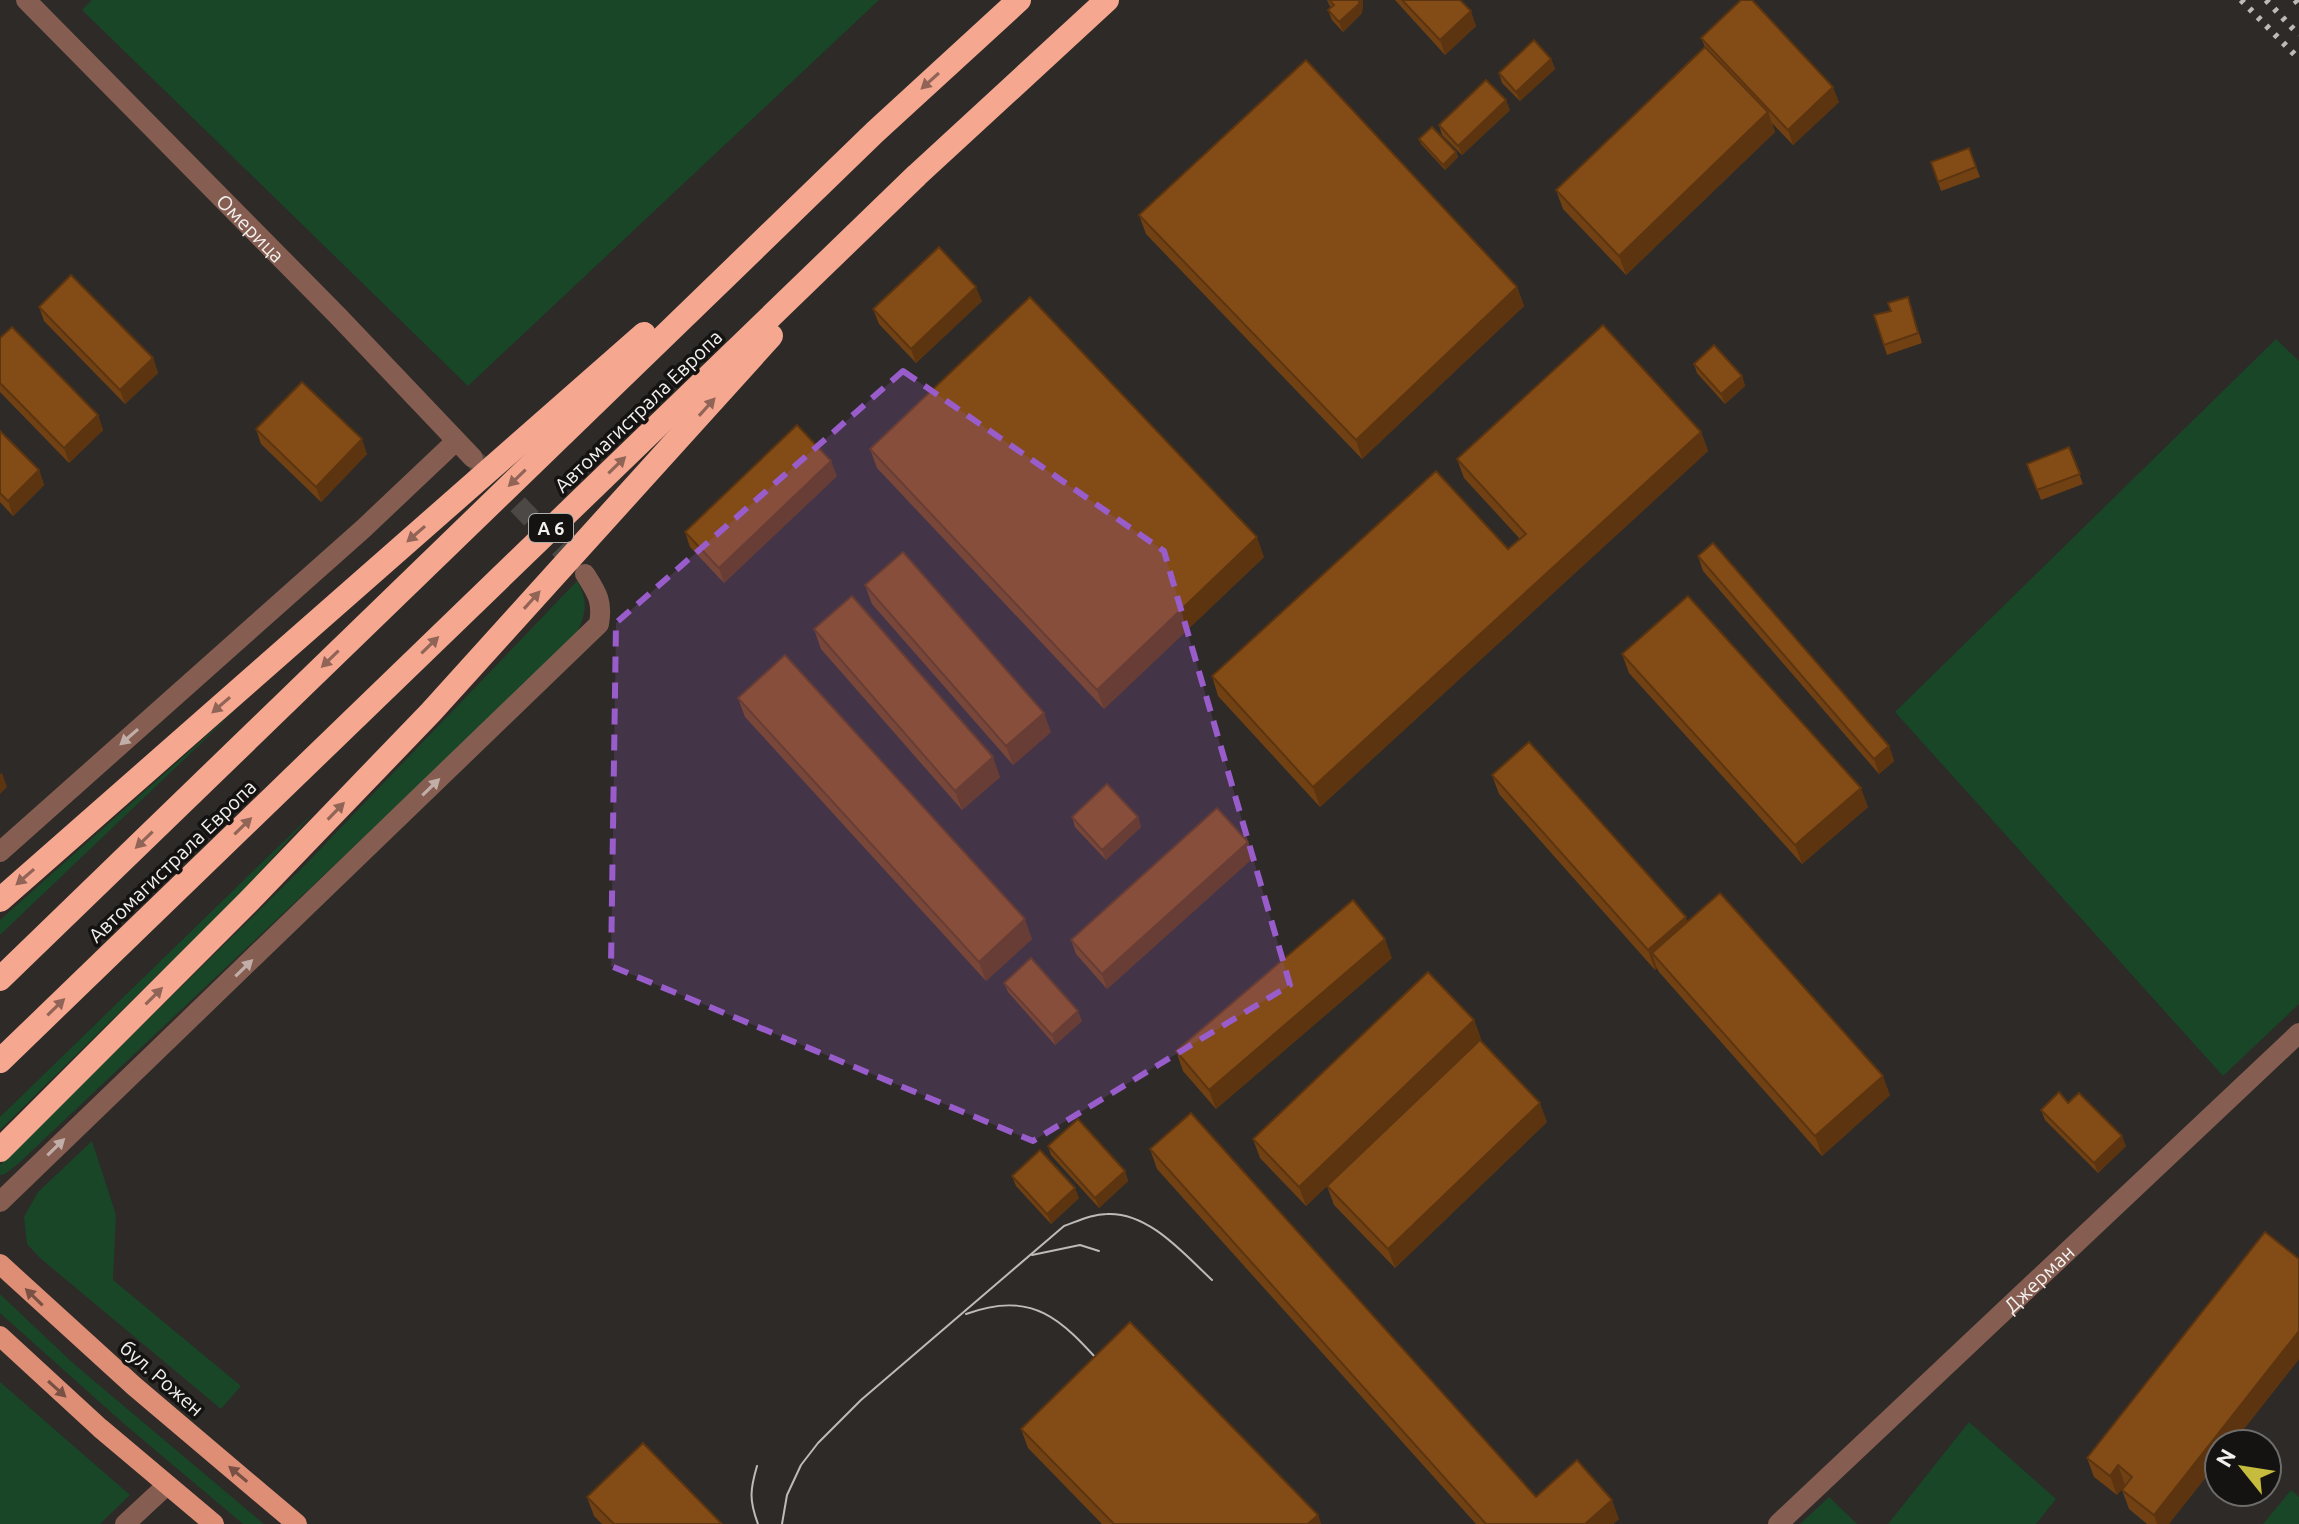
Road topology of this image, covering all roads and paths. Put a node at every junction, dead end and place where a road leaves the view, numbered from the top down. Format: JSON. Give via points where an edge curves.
{"nodes":[{"id":1,"x":26,"y":0,"type":"edge"},
{"id":2,"x":1019,"y":0,"type":"edge"},
{"id":3,"x":1107,"y":0,"type":"edge"},
{"id":4,"x":875,"y":132,"type":"junction"},
{"id":5,"x":917,"y":175,"type":"junction"},
{"id":6,"x":456,"y":441,"type":"junction"},
{"id":7,"x":473,"y":458,"type":"tunnel mouth"},
{"id":8,"x":585,"y":574,"type":"tunnel mouth"},
{"id":9,"x":0,"y":852,"type":"edge"},
{"id":10,"x":0,"y":900,"type":"edge"},
{"id":11,"x":0,"y":979,"type":"edge"},
{"id":12,"x":2299,"y":1033,"type":"edge"},
{"id":13,"x":0,"y":1061,"type":"edge"},
{"id":14,"x":0,"y":1150,"type":"edge"},
{"id":15,"x":0,"y":1202,"type":"edge"},
{"id":16,"x":0,"y":1264,"type":"edge"},
{"id":17,"x":2,"y":1339,"type":"edge"},
{"id":18,"x":167,"y":1485,"type":"junction"},
{"id":19,"x":125,"y":1524,"type":"edge"},
{"id":20,"x":214,"y":1524,"type":"edge"},
{"id":21,"x":297,"y":1524,"type":"edge"},
{"id":22,"x":1778,"y":1524,"type":"edge"}],
"edges":[{"from":1,"to":6,"type":"street","name":"Омерица"},
{"from":2,"to":4,"type":"highway","name":"Автомагистрала Европа","one_way":true},
{"from":3,"to":5,"type":"highway","name":"Автомагистрала Европа","number":"A 6"},
{"from":4,"to":10,"type":"highway","one_way":true},
{"from":4,"to":11,"type":"highway","name":"Автомагистрала Европа","one_way":true},
{"from":13,"to":5,"type":"highway","name":"Автомагистрала Европа","number":"A 6","one_way":true},
{"from":14,"to":5,"type":"highway","one_way":true,"via":[[431,712]]},
{"from":6,"to":7,"type":"street","name":"Омерица"},
{"from":6,"to":9,"type":"street","one_way":true},
{"from":15,"to":8,"type":"street","one_way":true,"via":[[599,624],[599,597]]},
{"from":12,"to":22,"type":"street","name":"Джерман"},
{"from":21,"to":16,"type":"main road","name":"бул. Рожен","one_way":true},
{"from":17,"to":18,"type":"main road","one_way":true},
{"from":18,"to":19,"type":"street"},
{"from":18,"to":20,"type":"main road"}]}
